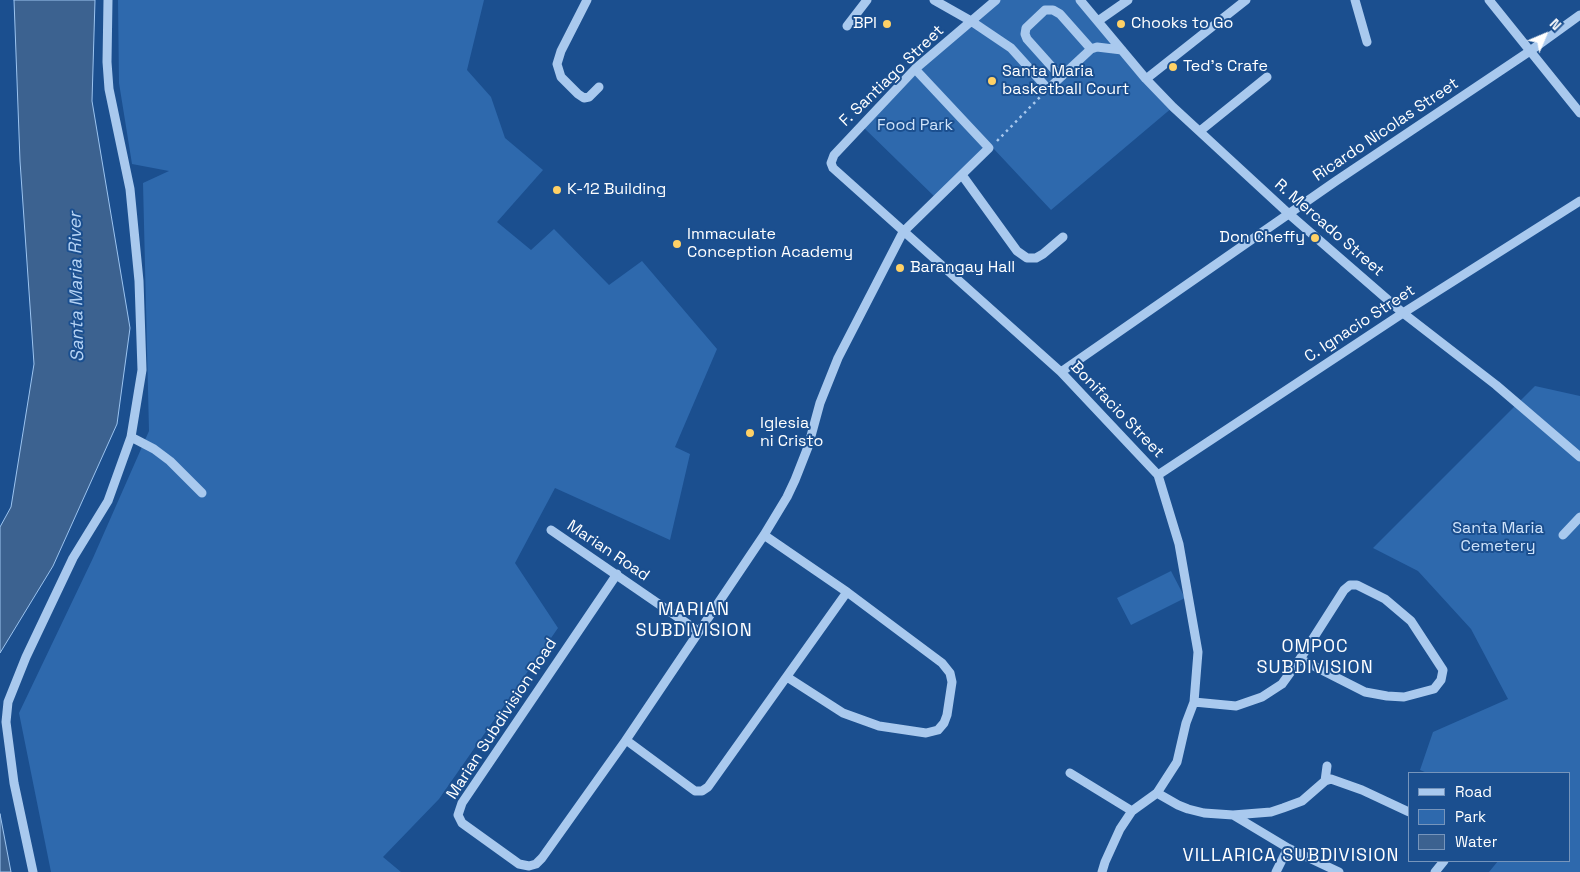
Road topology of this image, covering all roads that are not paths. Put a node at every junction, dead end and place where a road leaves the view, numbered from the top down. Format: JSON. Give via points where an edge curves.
{"nodes":[{"id":1,"x":108,"y":0,"type":"edge"},
{"id":2,"x":587,"y":0,"type":"edge"},
{"id":3,"x":867,"y":0,"type":"edge"},
{"id":4,"x":934,"y":0,"type":"edge"},
{"id":5,"x":996,"y":0,"type":"edge"},
{"id":6,"x":1080,"y":0,"type":"edge"},
{"id":7,"x":1128,"y":0,"type":"edge"},
{"id":8,"x":1246,"y":0,"type":"edge"},
{"id":9,"x":1355,"y":0,"type":"edge"},
{"id":10,"x":1489,"y":0,"type":"edge"},
{"id":11,"x":1580,"y":15,"type":"edge"},
{"id":12,"x":971,"y":21,"type":"junction"},
{"id":13,"x":1098,"y":21,"type":"junction"},
{"id":14,"x":847,"y":26,"type":"dead end"},
{"id":15,"x":1367,"y":42,"type":"dead end"},
{"id":16,"x":1091,"y":49,"type":"junction"},
{"id":17,"x":1122,"y":50,"type":"junction"},
{"id":18,"x":1530,"y":51,"type":"junction"},
{"id":19,"x":915,"y":69,"type":"junction"},
{"id":20,"x":1061,"y":77,"type":"junction"},
{"id":21,"x":1268,"y":77,"type":"dead end"},
{"id":22,"x":1146,"y":79,"type":"junction"},
{"id":23,"x":599,"y":87,"type":"dead end"},
{"id":24,"x":1580,"y":113,"type":"edge"},
{"id":25,"x":1200,"y":131,"type":"junction"},
{"id":26,"x":834,"y":155,"type":"joint"},
{"id":27,"x":962,"y":175,"type":"junction"},
{"id":28,"x":1580,"y":201,"type":"edge"},
{"id":29,"x":1289,"y":214,"type":"junction"},
{"id":30,"x":903,"y":232,"type":"junction"},
{"id":31,"x":1063,"y":237,"type":"dead end"},
{"id":32,"x":1403,"y":313,"type":"junction"},
{"id":33,"x":1061,"y":372,"type":"junction"},
{"id":34,"x":131,"y":438,"type":"junction"},
{"id":35,"x":1580,"y":457,"type":"edge"},
{"id":36,"x":1158,"y":475,"type":"junction"},
{"id":37,"x":202,"y":493,"type":"dead end"},
{"id":38,"x":1580,"y":517,"type":"edge"},
{"id":39,"x":551,"y":530,"type":"dead end"},
{"id":40,"x":1563,"y":534,"type":"dead end"},
{"id":41,"x":764,"y":535,"type":"junction"},
{"id":42,"x":617,"y":574,"type":"junction"},
{"id":43,"x":847,"y":592,"type":"junction"},
{"id":44,"x":698,"y":631,"type":"junction"},
{"id":45,"x":1300,"y":659,"type":"junction"},
{"id":46,"x":787,"y":676,"type":"junction"},
{"id":47,"x":1194,"y":702,"type":"junction"},
{"id":48,"x":626,"y":740,"type":"junction"},
{"id":49,"x":1327,"y":766,"type":"dead end"},
{"id":50,"x":1070,"y":772,"type":"dead end"},
{"id":51,"x":1324,"y":781,"type":"junction"},
{"id":52,"x":1157,"y":793,"type":"junction"},
{"id":53,"x":1132,"y":811,"type":"junction"},
{"id":54,"x":1408,"y":812,"type":"edge"},
{"id":55,"x":1233,"y":815,"type":"junction"},
{"id":56,"x":1288,"y":848,"type":"junction"},
{"id":57,"x":1443,"y":862,"type":"edge"},
{"id":58,"x":33,"y":872,"type":"edge"},
{"id":59,"x":1102,"y":872,"type":"edge"},
{"id":60,"x":1276,"y":872,"type":"edge"},
{"id":61,"x":1339,"y":872,"type":"edge"},
{"id":62,"x":1435,"y":872,"type":"edge"}],
"edges":[{"from":1,"to":34,"type":"street","via":[[109,88],[130,189],[139,281],[142,370]]},
{"from":2,"to":23,"type":"street","via":[[557,64],[561,77],[584,98]]},
{"from":3,"to":14,"type":"street"},
{"from":4,"to":12,"type":"street"},
{"from":5,"to":12,"type":"street","name":"F. Santiago Street"},
{"from":6,"to":13,"type":"street","name":"R. Mercado Street"},
{"from":7,"to":13,"type":"street"},
{"from":8,"to":22,"type":"street"},
{"from":9,"to":15,"type":"street"},
{"from":10,"to":18,"type":"street"},
{"from":11,"to":18,"type":"street","name":"Ricardo Nicolas Street"},
{"from":12,"to":19,"type":"street","name":"F. Santiago Street"},
{"from":12,"to":20,"type":"street","via":[[1011,48],[1048,89]]},
{"from":13,"to":17,"type":"street","name":"R. Mercado Street"},
{"from":16,"to":17,"type":"street"},
{"from":16,"to":20,"type":"street"},
{"from":16,"to":20,"type":"street","via":[[1053,10],[1045,10],[1032,22],[1026,28],[1027,39]]},
{"from":17,"to":22,"type":"street","name":"R. Mercado Street"},
{"from":18,"to":24,"type":"street"},
{"from":18,"to":29,"type":"street","name":"Ricardo Nicolas Street"},
{"from":19,"to":26,"type":"street","name":"F. Santiago Street"},
{"from":19,"to":27,"type":"street","via":[[989,148]]},
{"from":21,"to":25,"type":"street"},
{"from":22,"to":25,"type":"street","name":"R. Mercado Street"},
{"from":25,"to":29,"type":"street","name":"R. Mercado Street"},
{"from":26,"to":30,"type":"street","name":"Bonifacio Street","via":[[833,168]]},
{"from":27,"to":30,"type":"street"},
{"from":27,"to":31,"type":"street","via":[[1017,251],[1027,258],[1043,254]]},
{"from":28,"to":32,"type":"street","name":"C. Ignacio Street"},
{"from":29,"to":32,"type":"street","name":"R. Mercado Street"},
{"from":29,"to":33,"type":"street","name":"Ricardo Nicolas Street"},
{"from":30,"to":33,"type":"street","name":"Bonifacio Street"},
{"from":30,"to":41,"type":"street","via":[[838,358],[796,480]]},
{"from":32,"to":35,"type":"street","name":"R. Mercado Street","via":[[1496,385]]},
{"from":32,"to":36,"type":"street","name":"C. Ignacio Street"},
{"from":33,"to":36,"type":"street","name":"Bonifacio Street"},
{"from":34,"to":37,"type":"street","via":[[170,461]]},
{"from":34,"to":58,"type":"street","via":[[108,501],[73,558],[8,702],[6,722],[14,784]]},
{"from":36,"to":47,"type":"street","name":"Bonifacio Street","via":[[1179,544],[1198,652]]},
{"from":38,"to":40,"type":"street"},
{"from":39,"to":42,"type":"street","name":"Marian Road"},
{"from":41,"to":43,"type":"street"},
{"from":41,"to":44,"type":"street"},
{"from":42,"to":44,"type":"street","name":"Marian Road"},
{"from":42,"to":48,"type":"street","name":"Marian Subdivision Road","via":[[462,803],[458,815],[462,823],[519,864],[536,864]]},
{"from":43,"to":46,"type":"street"},
{"from":43,"to":46,"type":"street","via":[[942,663],[950,673],[948,715],[938,730],[926,733],[879,726],[843,713]]},
{"from":44,"to":48,"type":"street"},
{"from":45,"to":45,"type":"street","via":[[1344,590],[1357,584],[1385,599],[1411,621],[1443,670],[1442,680],[1434,688],[1404,697],[1387,696],[1365,692]]},
{"from":45,"to":47,"type":"street","via":[[1282,684],[1262,697],[1236,706]]},
{"from":46,"to":48,"type":"street","via":[[702,791],[696,791]]},
{"from":47,"to":52,"type":"street","name":"Bonifacio Street","via":[[1177,762]]},
{"from":49,"to":51,"type":"street"},
{"from":50,"to":53,"type":"street"},
{"from":51,"to":54,"type":"street","via":[[1331,779],[1362,790]]},
{"from":51,"to":55,"type":"street","via":[[1302,801],[1270,812]]},
{"from":52,"to":53,"type":"street","name":"Bonifacio Street"},
{"from":52,"to":55,"type":"street","via":[[1188,809]]},
{"from":53,"to":59,"type":"street","name":"Bonifacio Street","via":[[1120,829]]},
{"from":55,"to":56,"type":"street"},
{"from":56,"to":60,"type":"street"},
{"from":56,"to":61,"type":"street"},
{"from":57,"to":62,"type":"street"}]}
